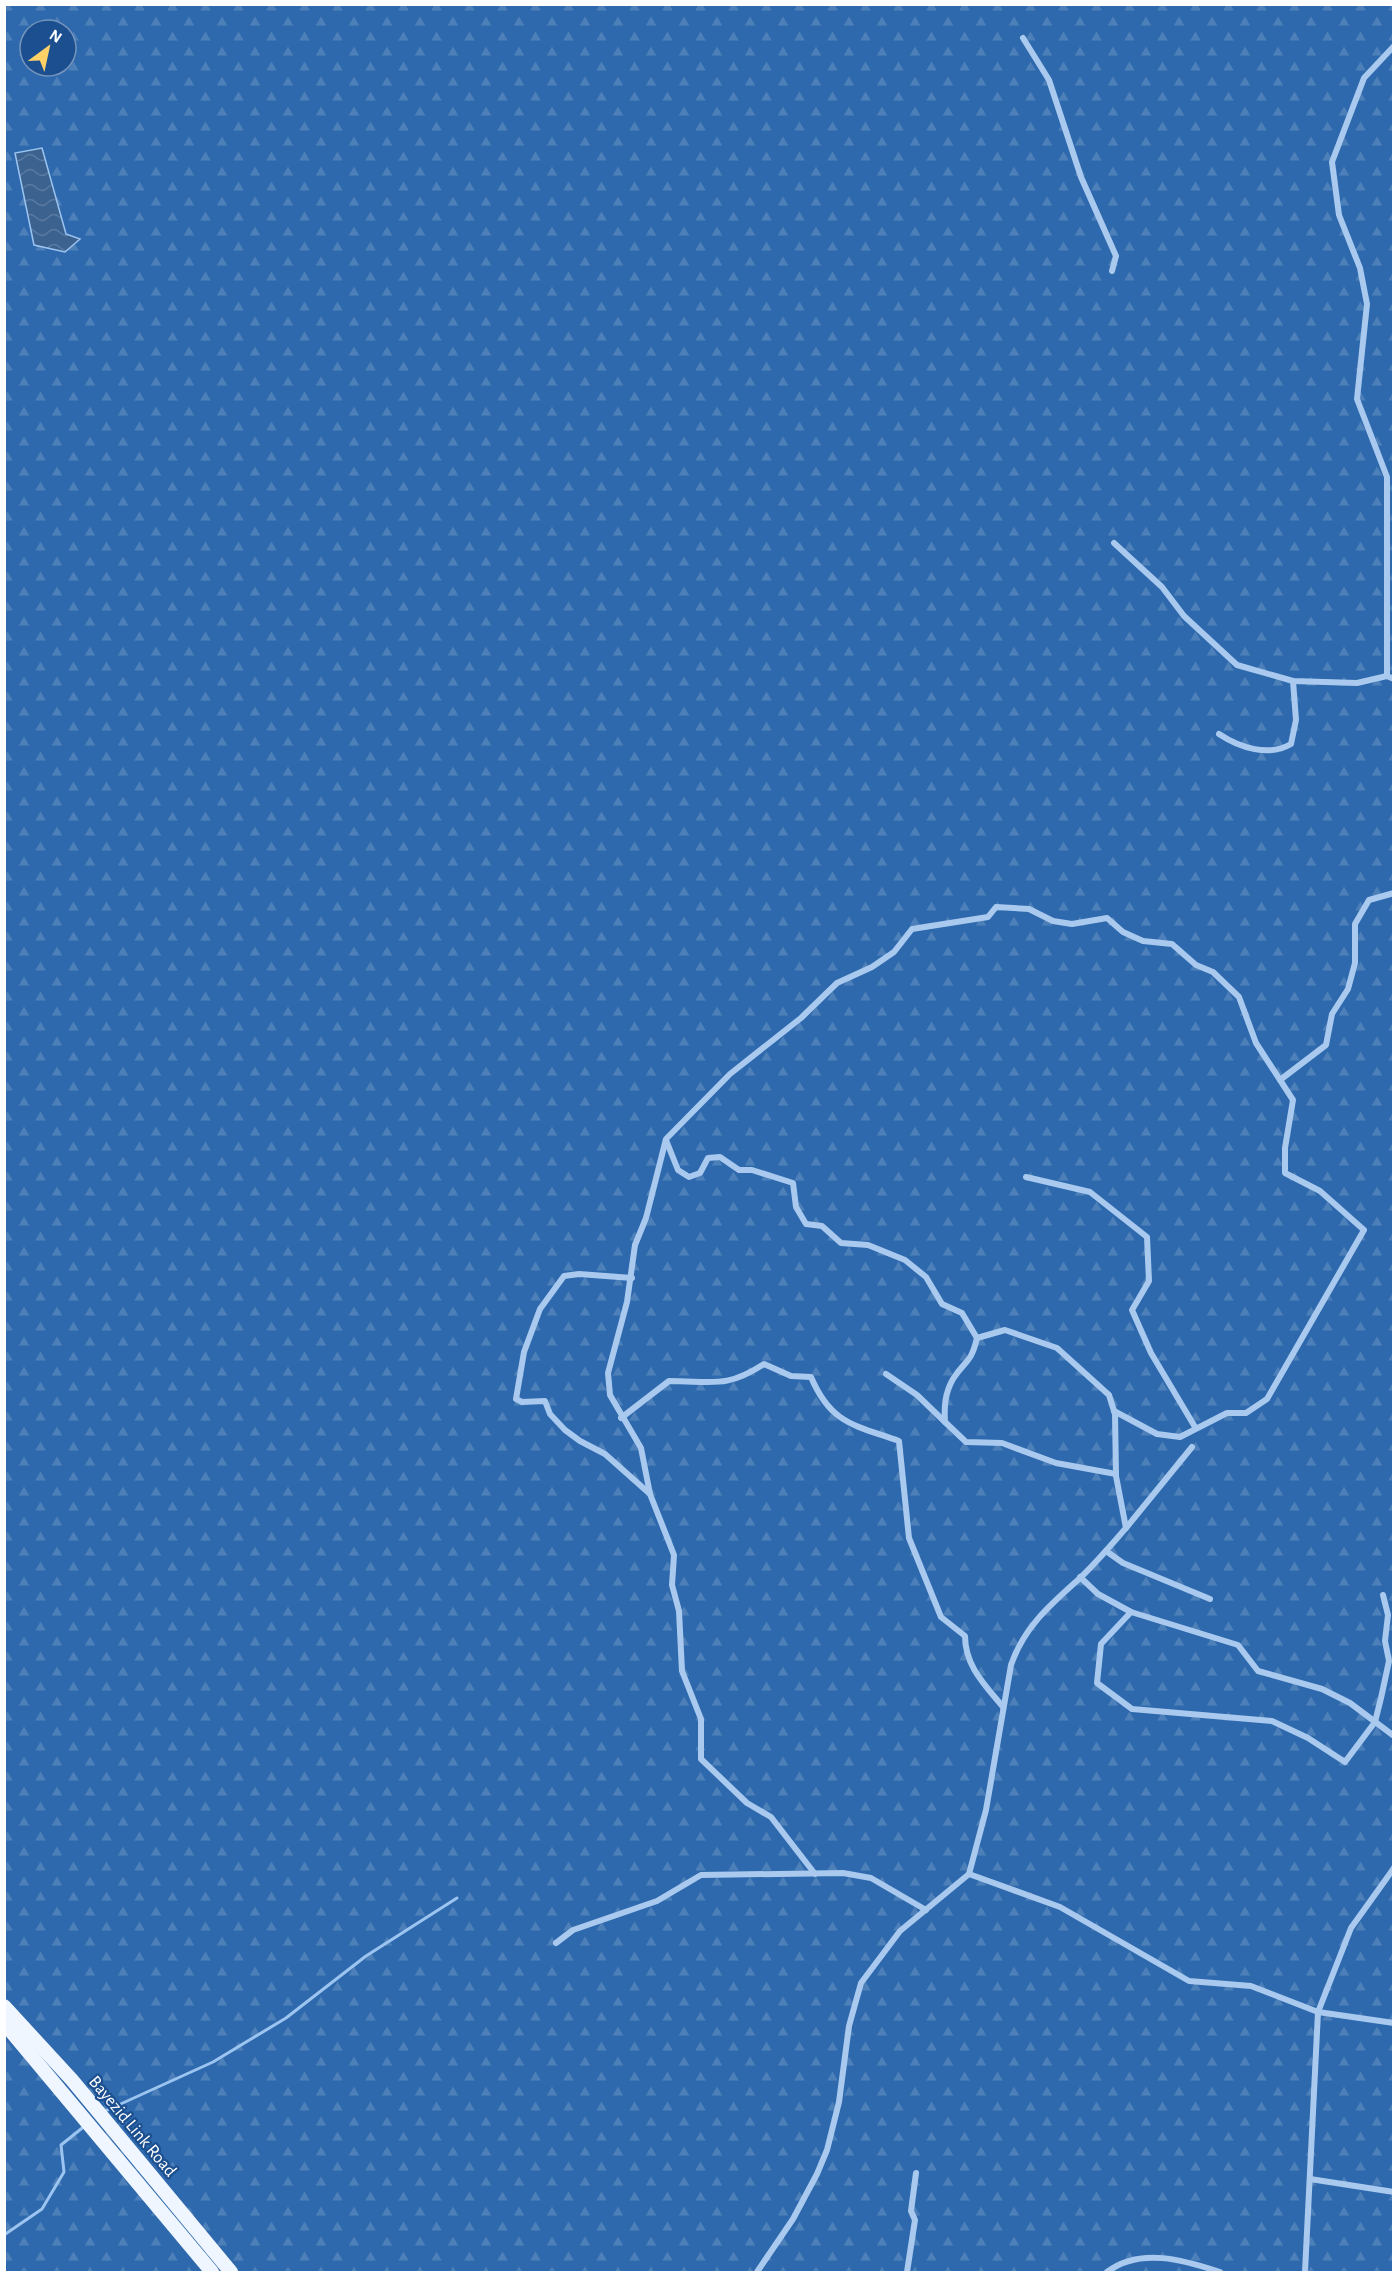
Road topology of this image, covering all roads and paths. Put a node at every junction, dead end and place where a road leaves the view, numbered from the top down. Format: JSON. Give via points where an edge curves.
{"nodes":[{"id":1,"x":1023,"y":38,"type":"dead end"},
{"id":2,"x":1394,"y":45,"type":"edge"},
{"id":3,"x":1112,"y":271,"type":"dead end"},
{"id":4,"x":1114,"y":543,"type":"dead end"},
{"id":5,"x":1390,"y":677,"type":"edge"},
{"id":6,"x":1293,"y":681,"type":"junction"},
{"id":7,"x":1219,"y":734,"type":"dead end"},
{"id":8,"x":1394,"y":892,"type":"edge"},
{"id":9,"x":1280,"y":1080,"type":"junction"},
{"id":10,"x":666,"y":1139,"type":"junction"},
{"id":11,"x":1026,"y":1177,"type":"dead end"},
{"id":12,"x":632,"y":1278,"type":"junction"},
{"id":13,"x":977,"y":1338,"type":"junction"},
{"id":14,"x":886,"y":1374,"type":"dead end"},
{"id":15,"x":1114,"y":1411,"type":"junction"},
{"id":16,"x":621,"y":1418,"type":"junction"},
{"id":17,"x":945,"y":1422,"type":"junction"},
{"id":18,"x":1195,"y":1427,"type":"junction"},
{"id":19,"x":1192,"y":1447,"type":"dead end"},
{"id":20,"x":1116,"y":1474,"type":"junction"},
{"id":21,"x":650,"y":1494,"type":"junction"},
{"id":22,"x":1126,"y":1528,"type":"junction"},
{"id":23,"x":1106,"y":1551,"type":"junction"},
{"id":24,"x":1080,"y":1577,"type":"junction"},
{"id":25,"x":1383,"y":1595,"type":"dead end"},
{"id":26,"x":1210,"y":1599,"type":"dead end"},
{"id":27,"x":1131,"y":1612,"type":"junction"},
{"id":28,"x":1003,"y":1707,"type":"junction"},
{"id":29,"x":1375,"y":1722,"type":"junction"},
{"id":30,"x":1394,"y":1736,"type":"edge"},
{"id":31,"x":1394,"y":1868,"type":"edge"},
{"id":32,"x":815,"y":1874,"type":"junction"},
{"id":33,"x":969,"y":1874,"type":"junction"},
{"id":34,"x":926,"y":1910,"type":"junction"},
{"id":35,"x":556,"y":1943,"type":"dead end"},
{"id":36,"x":4,"y":2006,"type":"edge"},
{"id":37,"x":1318,"y":2012,"type":"junction"},
{"id":38,"x":4,"y":2023,"type":"edge"},
{"id":39,"x":1394,"y":2023,"type":"edge"},
{"id":40,"x":41,"y":2055,"type":"junction"},
{"id":41,"x":100,"y":2125,"type":"junction"},
{"id":42,"x":916,"y":2172,"type":"dead end"},
{"id":43,"x":1310,"y":2179,"type":"junction"},
{"id":44,"x":1394,"y":2192,"type":"edge"},
{"id":45,"x":212,"y":2272,"type":"edge"},
{"id":46,"x":231,"y":2272,"type":"edge"},
{"id":47,"x":758,"y":2272,"type":"edge"},
{"id":48,"x":907,"y":2272,"type":"edge"},
{"id":49,"x":1107,"y":2272,"type":"edge"},
{"id":50,"x":1220,"y":2272,"type":"edge"},
{"id":51,"x":1305,"y":2272,"type":"edge"}],
"edges":[{"from":1,"to":3,"type":"street","via":[[1049,80],[1081,177],[1116,256]]},
{"from":2,"to":5,"type":"street","via":[[1364,78],[1332,162],[1339,215],[1360,268],[1367,304],[1357,399],[1387,477]]},
{"from":4,"to":6,"type":"street","via":[[1237,665]]},
{"from":5,"to":6,"type":"street","via":[[1357,683]]},
{"from":6,"to":7,"type":"street","via":[[1296,720],[1291,744],[1268,753]]},
{"from":8,"to":9,"type":"street","via":[[1369,900],[1355,924],[1355,963],[1348,989],[1332,1014],[1326,1044]]},
{"from":9,"to":10,"type":"street","via":[[1256,1043],[1239,997],[1213,972],[1196,965],[1172,944],[1143,941],[1123,932],[1107,918],[1072,924],[1053,921],[1029,909],[996,907],[988,917],[912,929],[894,952],[837,983],[801,1018],[722,1082]]},
{"from":9,"to":18,"type":"street","via":[[1293,1100],[1285,1173],[1320,1191],[1364,1230],[1267,1399],[1246,1413],[1227,1413]]},
{"from":10,"to":12,"type":"street","via":[[635,1245]]},
{"from":10,"to":13,"type":"street","via":[[678,1170],[689,1177],[700,1173],[708,1158],[720,1157],[739,1170],[752,1170],[793,1183],[796,1207],[806,1224],[822,1226],[841,1242],[868,1245],[905,1260],[926,1277],[942,1304],[962,1313]]},
{"from":11,"to":18,"type":"street","via":[[1090,1192],[1147,1237],[1149,1281],[1132,1310],[1151,1353]]},
{"from":12,"to":16,"type":"street","via":[[608,1373],[610,1395]]},
{"from":12,"to":21,"type":"street","via":[[564,1276],[540,1310],[524,1352],[516,1399],[545,1401],[550,1414],[565,1430],[579,1442],[605,1454]]},
{"from":13,"to":15,"type":"street","via":[[1005,1330],[1058,1348],[1109,1395]]},
{"from":13,"to":17,"type":"street","via":[[973,1356],[953,1379],[944,1400]]},
{"from":14,"to":17,"type":"street","via":[[917,1395]]},
{"from":15,"to":18,"type":"street","via":[[1156,1434],[1180,1437]]},
{"from":15,"to":20,"type":"street"},
{"from":16,"to":21,"type":"street","via":[[640,1448]]},
{"from":16,"to":28,"type":"street","via":[[669,1381],[719,1383],[742,1378],[764,1364],[791,1376],[811,1377],[821,1401],[843,1420],[899,1441],[909,1538],[941,1617],[965,1636],[965,1651],[974,1672]]},
{"from":17,"to":20,"type":"street","via":[[966,1442],[1002,1443],[1056,1463]]},
{"from":19,"to":22,"type":"street"},
{"from":20,"to":22,"type":"street"},
{"from":21,"to":32,"type":"street","via":[[674,1555],[672,1585],[679,1611],[682,1671],[701,1719],[701,1759],[747,1803],[771,1817]]},
{"from":22,"to":23,"type":"street"},
{"from":23,"to":24,"type":"street"},
{"from":23,"to":26,"type":"street","via":[[1123,1563]]},
{"from":24,"to":27,"type":"street","via":[[1098,1594]]},
{"from":24,"to":28,"type":"street","via":[[1045,1607],[1019,1642]]},
{"from":25,"to":29,"type":"street","via":[[1388,1616],[1385,1641],[1389,1661]]},
{"from":27,"to":29,"type":"street","via":[[1238,1645],[1258,1671],[1322,1689]]},
{"from":27,"to":29,"type":"street","via":[[1101,1644],[1097,1683],[1132,1709],[1272,1721],[1345,1762]]},
{"from":28,"to":33,"type":"street","via":[[986,1810]]},
{"from":29,"to":30,"type":"street"},
{"from":31,"to":37,"type":"street","via":[[1351,1929]]},
{"from":32,"to":34,"type":"street","via":[[843,1872],[871,1878]]},
{"from":32,"to":35,"type":"street","via":[[701,1875],[657,1901],[573,1930]]},
{"from":33,"to":34,"type":"street"},
{"from":33,"to":37,"type":"street","via":[[1060,1907],[1189,1981],[1251,1986]]},
{"from":34,"to":47,"type":"street","via":[[900,1930],[861,1983],[849,2026],[839,2102],[827,2150],[793,2219]]},
{"from":36,"to":40,"type":"main road","name":"Bayezid Link Road"},
{"from":37,"to":39,"type":"street"},
{"from":37,"to":43,"type":"street"},
{"from":38,"to":40,"type":"main road","name":"Bayezid Link Road"},
{"from":40,"to":41,"type":"main road","name":"Bayezid Link Road"},
{"from":41,"to":45,"type":"main road","name":"Bayezid Link Road"},
{"from":41,"to":46,"type":"main road","name":"Bayezid Link Road"},
{"from":42,"to":48,"type":"street","via":[[911,2211],[915,2220]]},
{"from":43,"to":44,"type":"street"},
{"from":43,"to":51,"type":"street"},
{"from":49,"to":50,"type":"street","via":[[1118,2264],[1163,2258],[1181,2259]]}]}
